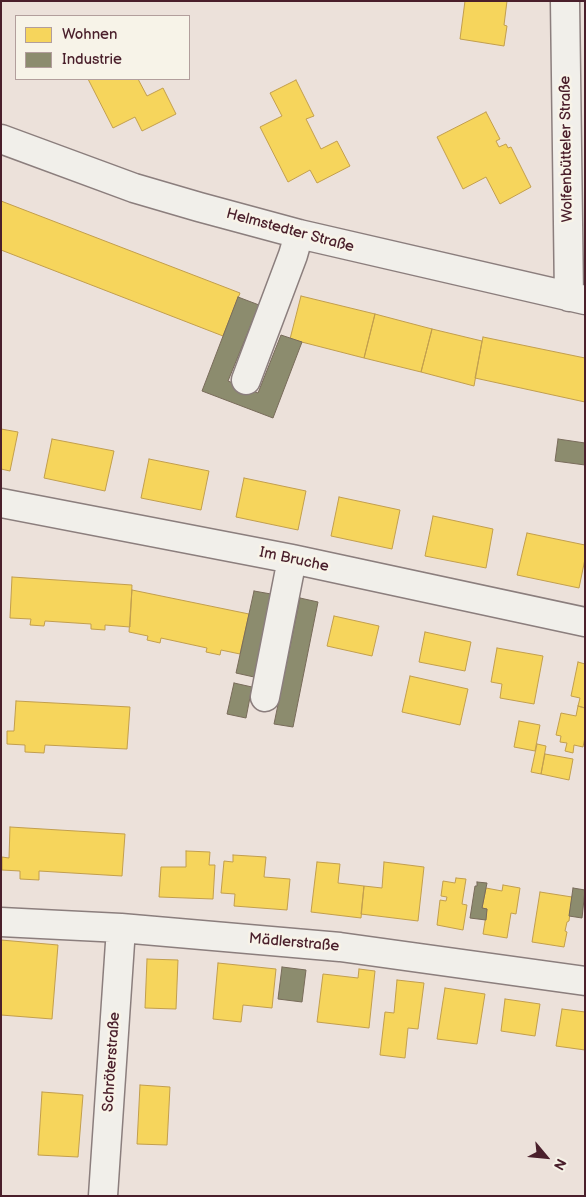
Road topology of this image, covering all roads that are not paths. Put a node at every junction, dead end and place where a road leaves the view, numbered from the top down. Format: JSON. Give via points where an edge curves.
{"nodes":[{"id":1,"x":565,"y":1,"type":"edge"},
{"id":2,"x":575,"y":29,"type":"edge"},
{"id":3,"x":1,"y":139,"type":"edge"},
{"id":4,"x":299,"y":234,"type":"junction"},
{"id":5,"x":577,"y":298,"type":"edge"},
{"id":6,"x":246,"y":380,"type":"dead end"},
{"id":7,"x":1,"y":503,"type":"edge"},
{"id":8,"x":292,"y":559,"type":"junction"},
{"id":9,"x":585,"y":622,"type":"edge"},
{"id":10,"x":264,"y":697,"type":"dead end"},
{"id":11,"x":1,"y":922,"type":"edge"},
{"id":12,"x":121,"y":928,"type":"junction"},
{"id":13,"x":585,"y":981,"type":"edge"},
{"id":14,"x":103,"y":1196,"type":"edge"}],
"edges":[{"from":1,"to":2,"type":"street","name":"Wolfenbütteler Straße"},
{"from":2,"to":5,"type":"street","name":"Wolfenbütteler Straße"},
{"from":3,"to":4,"type":"street","name":"Helmstedter Straße","via":[[134,188]]},
{"from":4,"to":5,"type":"street","name":"Helmstedter Straße"},
{"from":4,"to":6,"type":"street"},
{"from":7,"to":8,"type":"street","name":"Im Bruche"},
{"from":8,"to":9,"type":"street","name":"Im Bruche"},
{"from":8,"to":10,"type":"street"},
{"from":11,"to":12,"type":"street","name":"Mädlerstraße"},
{"from":12,"to":13,"type":"street","name":"Mädlerstraße","via":[[340,947]]},
{"from":12,"to":14,"type":"street","name":"Schröterstraße"}]}
